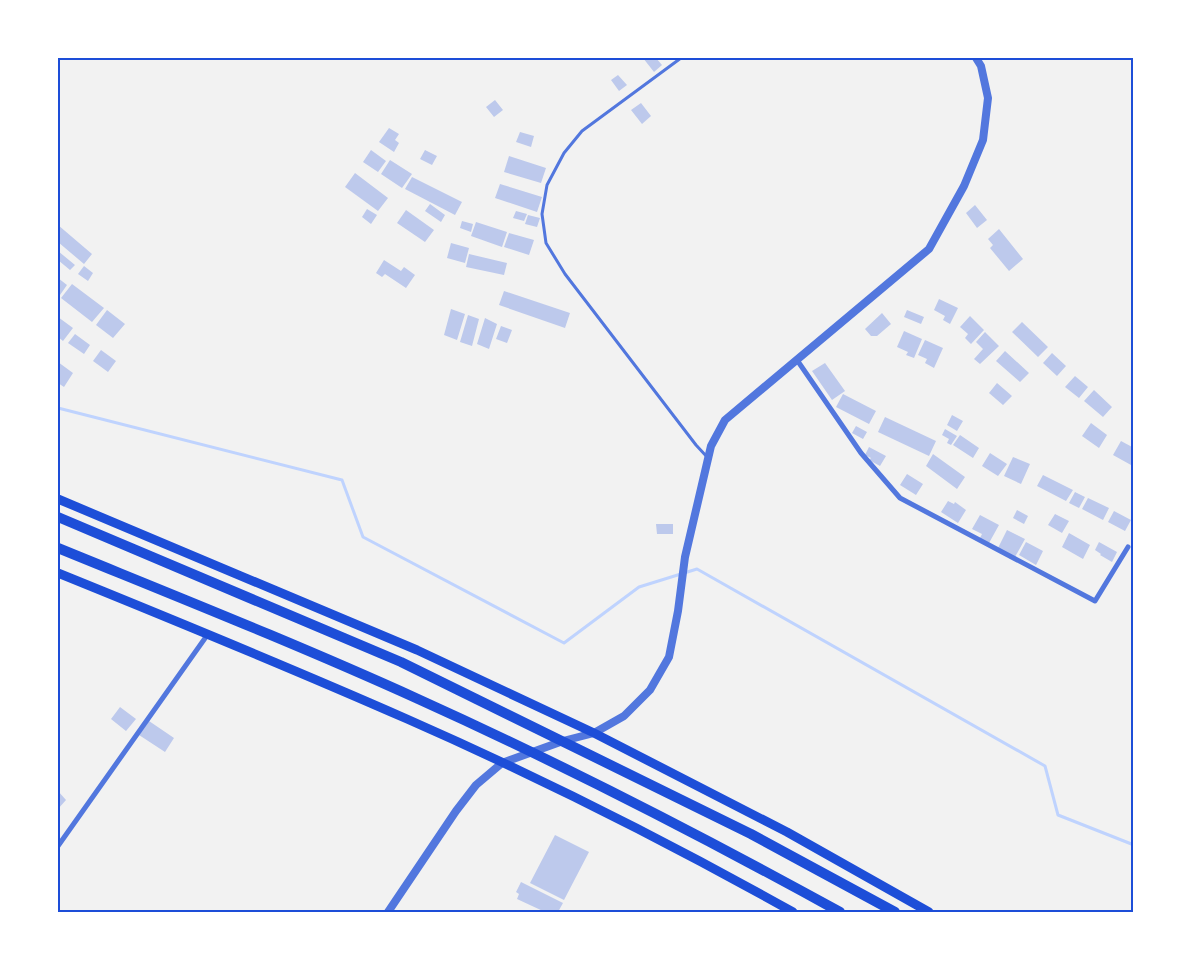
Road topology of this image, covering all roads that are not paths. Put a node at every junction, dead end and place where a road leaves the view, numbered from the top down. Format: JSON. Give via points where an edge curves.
{"nodes":[{"id":1,"x":680,"y":58,"type":"edge"},
{"id":2,"x":976,"y":58,"type":"edge"},
{"id":3,"x":797,"y":360,"type":"junction"},
{"id":4,"x":708,"y":458,"type":"junction"},
{"id":5,"x":58,"y":499,"type":"edge"},
{"id":6,"x":58,"y":518,"type":"edge"},
{"id":7,"x":1128,"y":547,"type":"dead end"},
{"id":8,"x":58,"y":548,"type":"edge"},
{"id":9,"x":58,"y":572,"type":"edge"},
{"id":10,"x":208,"y":634,"type":"junction"},
{"id":11,"x":594,"y":733,"type":"junction"},
{"id":12,"x":563,"y":741,"type":"junction"},
{"id":13,"x":530,"y":752,"type":"junction"},
{"id":14,"x":502,"y":762,"type":"junction"},
{"id":15,"x":58,"y":846,"type":"edge"},
{"id":16,"x":388,"y":912,"type":"edge"},
{"id":17,"x":793,"y":912,"type":"edge"},
{"id":18,"x":840,"y":912,"type":"edge"},
{"id":19,"x":895,"y":912,"type":"edge"},
{"id":20,"x":929,"y":912,"type":"edge"}],
"edges":[{"from":1,"to":4,"type":"lane","via":[[582,131],[564,153],[547,185],[542,214],[546,243],[565,274]]},
{"from":2,"to":3,"type":"street","via":[[988,98],[983,140],[964,186],[929,249]]},
{"from":3,"to":4,"type":"street","via":[[725,420]]},
{"from":3,"to":7,"type":"street","via":[[861,454],[900,498],[1095,601]]},
{"from":4,"to":11,"type":"street","via":[[685,557],[669,657],[650,690],[624,716]]},
{"from":5,"to":11,"type":"main road","via":[[417,650]]},
{"from":6,"to":12,"type":"main road","via":[[401,662]]},
{"from":8,"to":13,"type":"main road","via":[[408,695]]},
{"from":9,"to":10,"type":"main road"},
{"from":10,"to":14,"type":"main road"},
{"from":10,"to":15,"type":"street"},
{"from":11,"to":12,"type":"street"},
{"from":11,"to":20,"type":"main road","via":[[787,832]]},
{"from":12,"to":13,"type":"street"},
{"from":12,"to":19,"type":"main road","via":[[751,834]]},
{"from":13,"to":14,"type":"street"},
{"from":13,"to":18,"type":"main road","via":[[744,859]]},
{"from":14,"to":16,"type":"street","via":[[476,785],[456,811]]},
{"from":14,"to":17,"type":"main road"}]}
